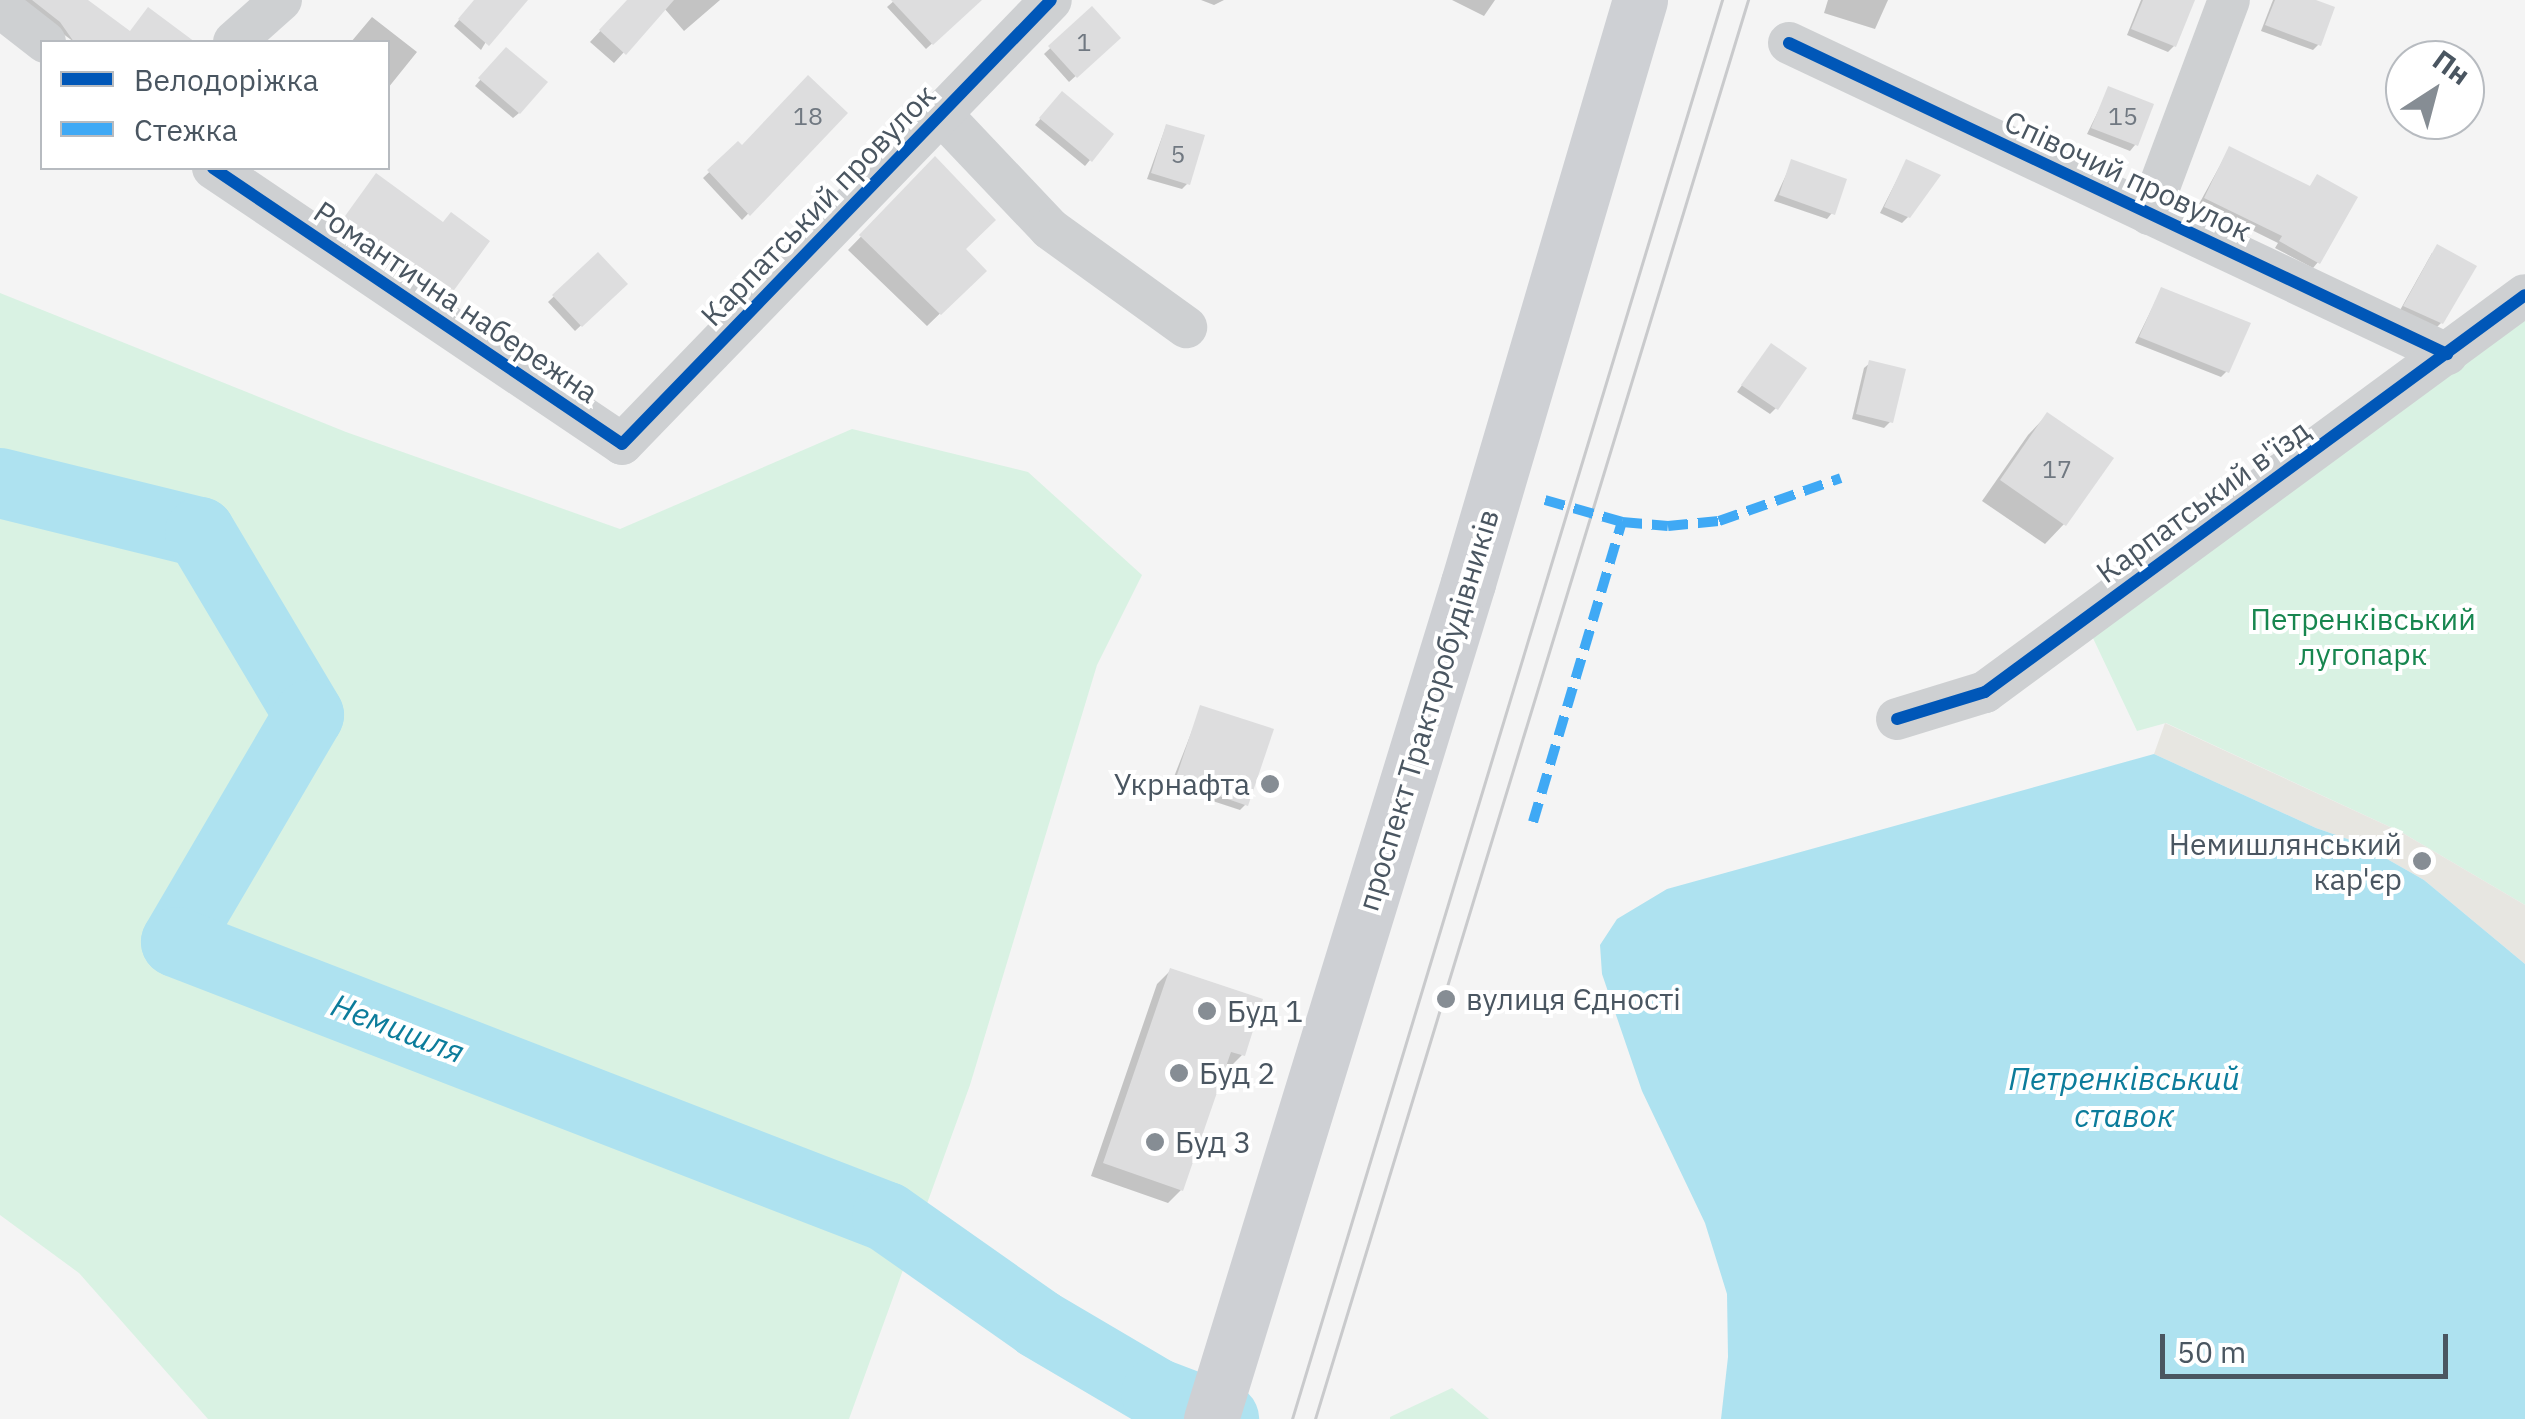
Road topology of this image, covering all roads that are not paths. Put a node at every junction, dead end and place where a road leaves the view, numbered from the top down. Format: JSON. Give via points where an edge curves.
{"nodes":[{"id":1,"x":280,"y":0,"type":"edge"},
{"id":2,"x":1051,"y":0,"type":"edge"},
{"id":3,"x":1640,"y":0,"type":"edge"},
{"id":4,"x":2229,"y":0,"type":"edge"},
{"id":5,"x":0,"y":8,"type":"edge"},
{"id":6,"x":42,"y":40,"type":"edge"},
{"id":7,"x":236,"y":40,"type":"edge"},
{"id":8,"x":1789,"y":43,"type":"dead end"},
{"id":9,"x":941,"y":114,"type":"junction"},
{"id":10,"x":216,"y":170,"type":"edge"},
{"id":11,"x":2149,"y":214,"type":"junction"},
{"id":12,"x":2525,"y":296,"type":"edge"},
{"id":13,"x":1186,"y":326,"type":"dead end"},
{"id":14,"x":2446,"y":354,"type":"junction"},
{"id":15,"x":622,"y":444,"type":"joint"},
{"id":16,"x":1897,"y":720,"type":"dead end"},
{"id":17,"x":1211,"y":1419,"type":"edge"}],
"edges":[{"from":1,"to":7,"type":"street"},
{"from":2,"to":9,"type":"street","name":"Карпатський провулок"},
{"from":3,"to":17,"type":"main road","name":"проспект Тракторобудівників"},
{"from":4,"to":11,"type":"street"},
{"from":5,"to":6,"type":"street"},
{"from":8,"to":11,"type":"street","name":"Співочий провулок"},
{"from":9,"to":13,"type":"street","via":[[1050,229]]},
{"from":9,"to":15,"type":"street","name":"Карпатський провулок"},
{"from":10,"to":15,"type":"street","name":"Романтична набережна"},
{"from":11,"to":14,"type":"street","name":"Співочий провулок"},
{"from":12,"to":14,"type":"street","name":"Карпатський в'їзд"},
{"from":14,"to":16,"type":"street","name":"Карпатський в'їзд","via":[[1985,692]]}]}
